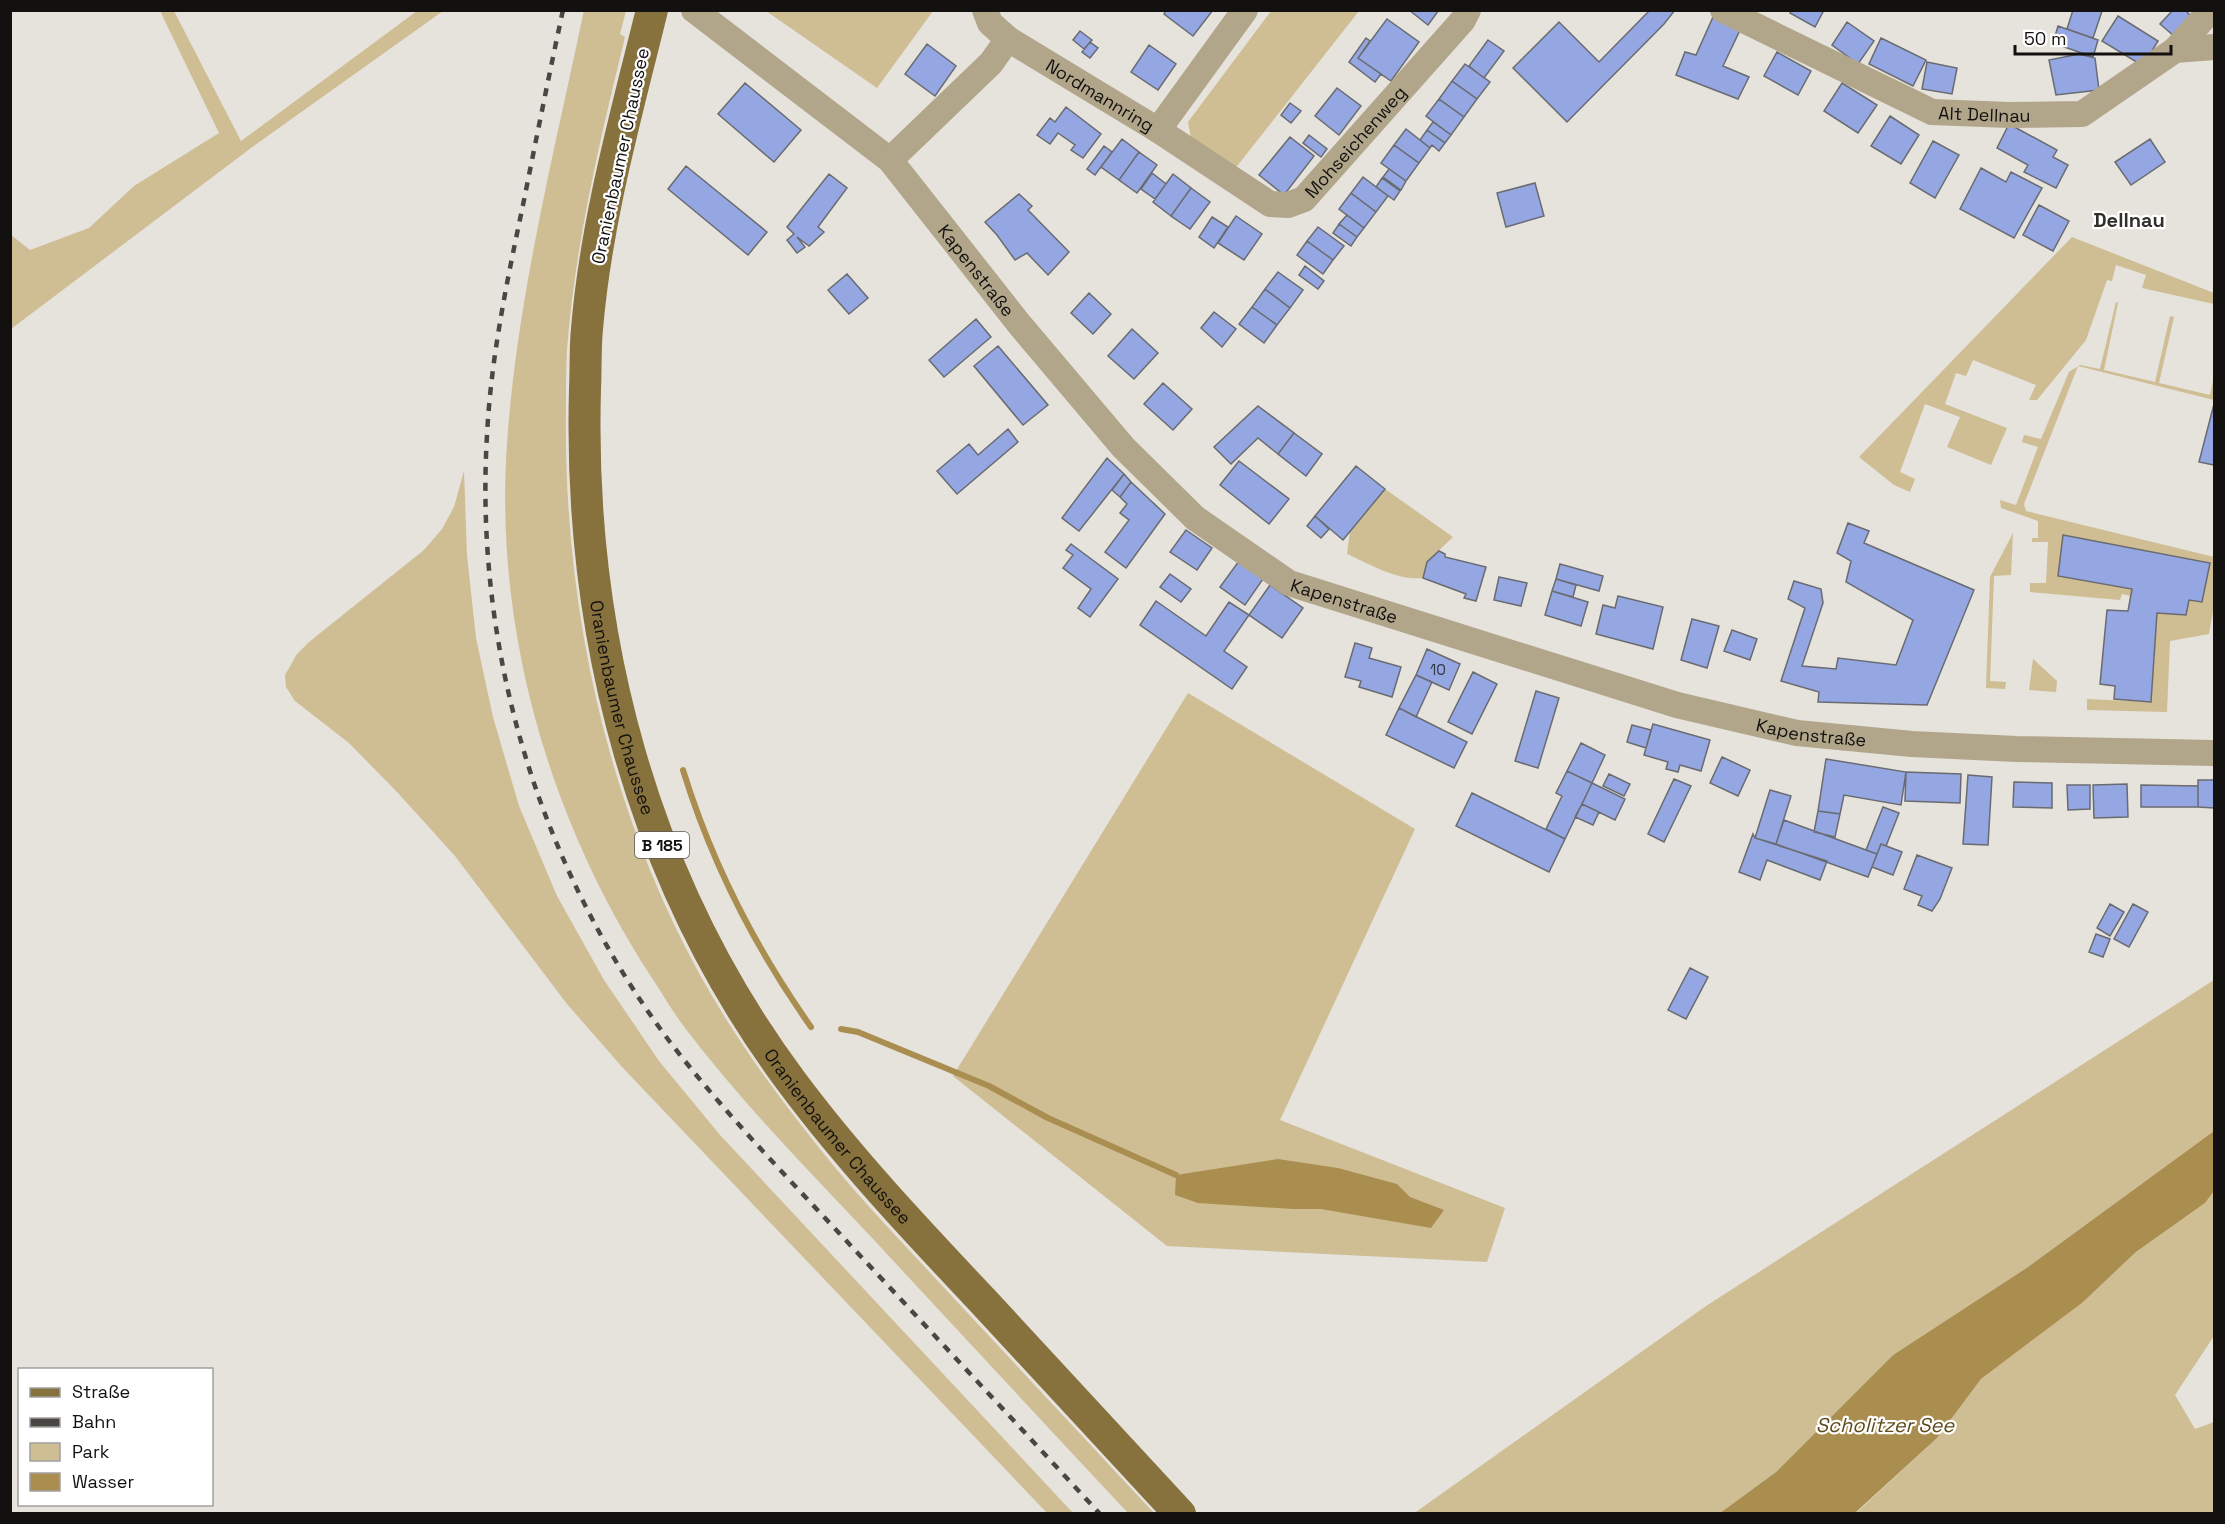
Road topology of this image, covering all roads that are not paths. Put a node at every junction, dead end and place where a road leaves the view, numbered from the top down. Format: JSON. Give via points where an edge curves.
{"nodes":[{"id":1,"x":652,"y":10,"type":"edge"},
{"id":2,"x":694,"y":10,"type":"edge"},
{"id":3,"x":985,"y":10,"type":"edge"},
{"id":4,"x":1245,"y":10,"type":"edge"},
{"id":5,"x":1468,"y":10,"type":"edge"},
{"id":6,"x":1723,"y":10,"type":"edge"},
{"id":7,"x":2211,"y":10,"type":"edge"},
{"id":8,"x":1008,"y":39,"type":"junction"},
{"id":9,"x":2214,"y":46,"type":"edge"},
{"id":10,"x":2175,"y":50,"type":"junction"},
{"id":11,"x":1158,"y":130,"type":"junction"},
{"id":12,"x":890,"y":160,"type":"junction"},
{"id":13,"x":2214,"y":753,"type":"edge"},
{"id":14,"x":1180,"y":1514,"type":"edge"}],
"edges":[{"from":1,"to":14,"type":"main road","name":"Oranienbaumer Chaussee","number":"B 185","via":[[601,229],[587,329],[584,433],[591,563],[612,689],[636,778],[698,928],[788,1078],[894,1207]]},
{"from":2,"to":12,"type":"street","name":"Kapenstraße"},
{"from":3,"to":8,"type":"street","name":"Nordmannring","via":[[990,22]]},
{"from":4,"to":11,"type":"street","name":"Nordmannring"},
{"from":5,"to":11,"type":"street","name":"Mohseichenweg","via":[[1304,199],[1288,205],[1270,204]]},
{"from":6,"to":10,"type":"street","name":"Alt Dellnau","via":[[1932,112],[2082,114]]},
{"from":7,"to":10,"type":"street"},
{"from":8,"to":11,"type":"street","name":"Nordmannring"},
{"from":8,"to":12,"type":"street","via":[[991,63]]},
{"from":9,"to":10,"type":"street","name":"Alt Dellnau"},
{"from":12,"to":13,"type":"street","name":"Kapenstraße","via":[[1020,325],[1123,447],[1195,518],[1289,583],[1677,705],[1797,733],[2016,749]]}]}
